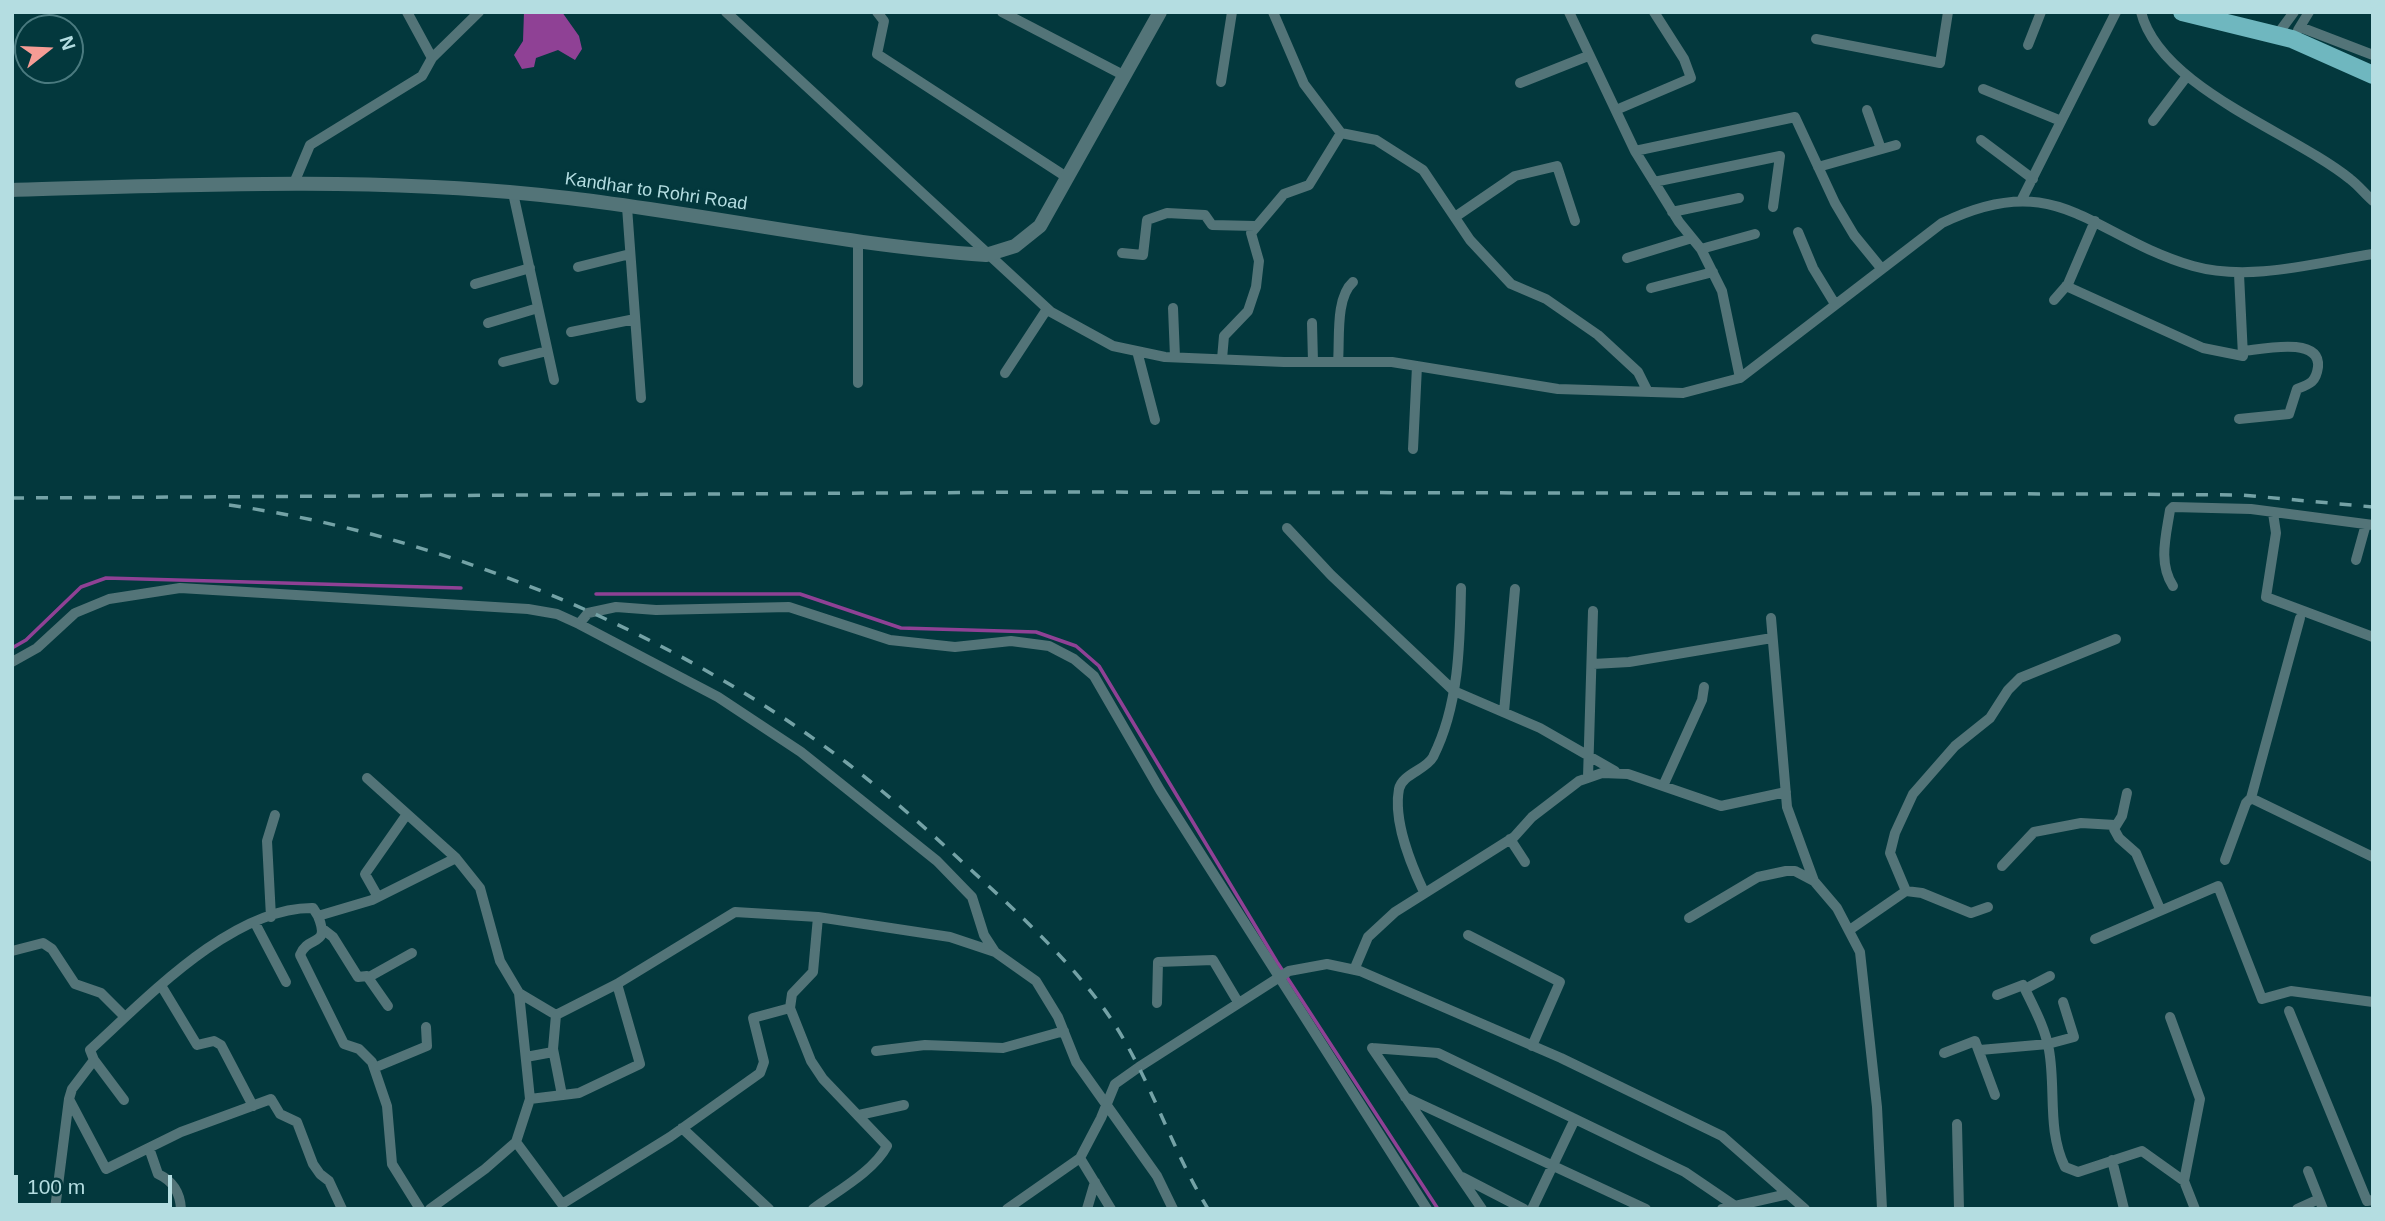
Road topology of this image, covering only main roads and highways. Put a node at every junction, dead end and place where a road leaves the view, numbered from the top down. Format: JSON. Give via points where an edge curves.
{"nodes":[{"id":1,"x":2182,"y":12,"type":"edge"},
{"id":2,"x":2373,"y":75,"type":"edge"}],
"edges":[{"from":1,"to":2,"type":"main road","via":[[2290,34]]}]}
